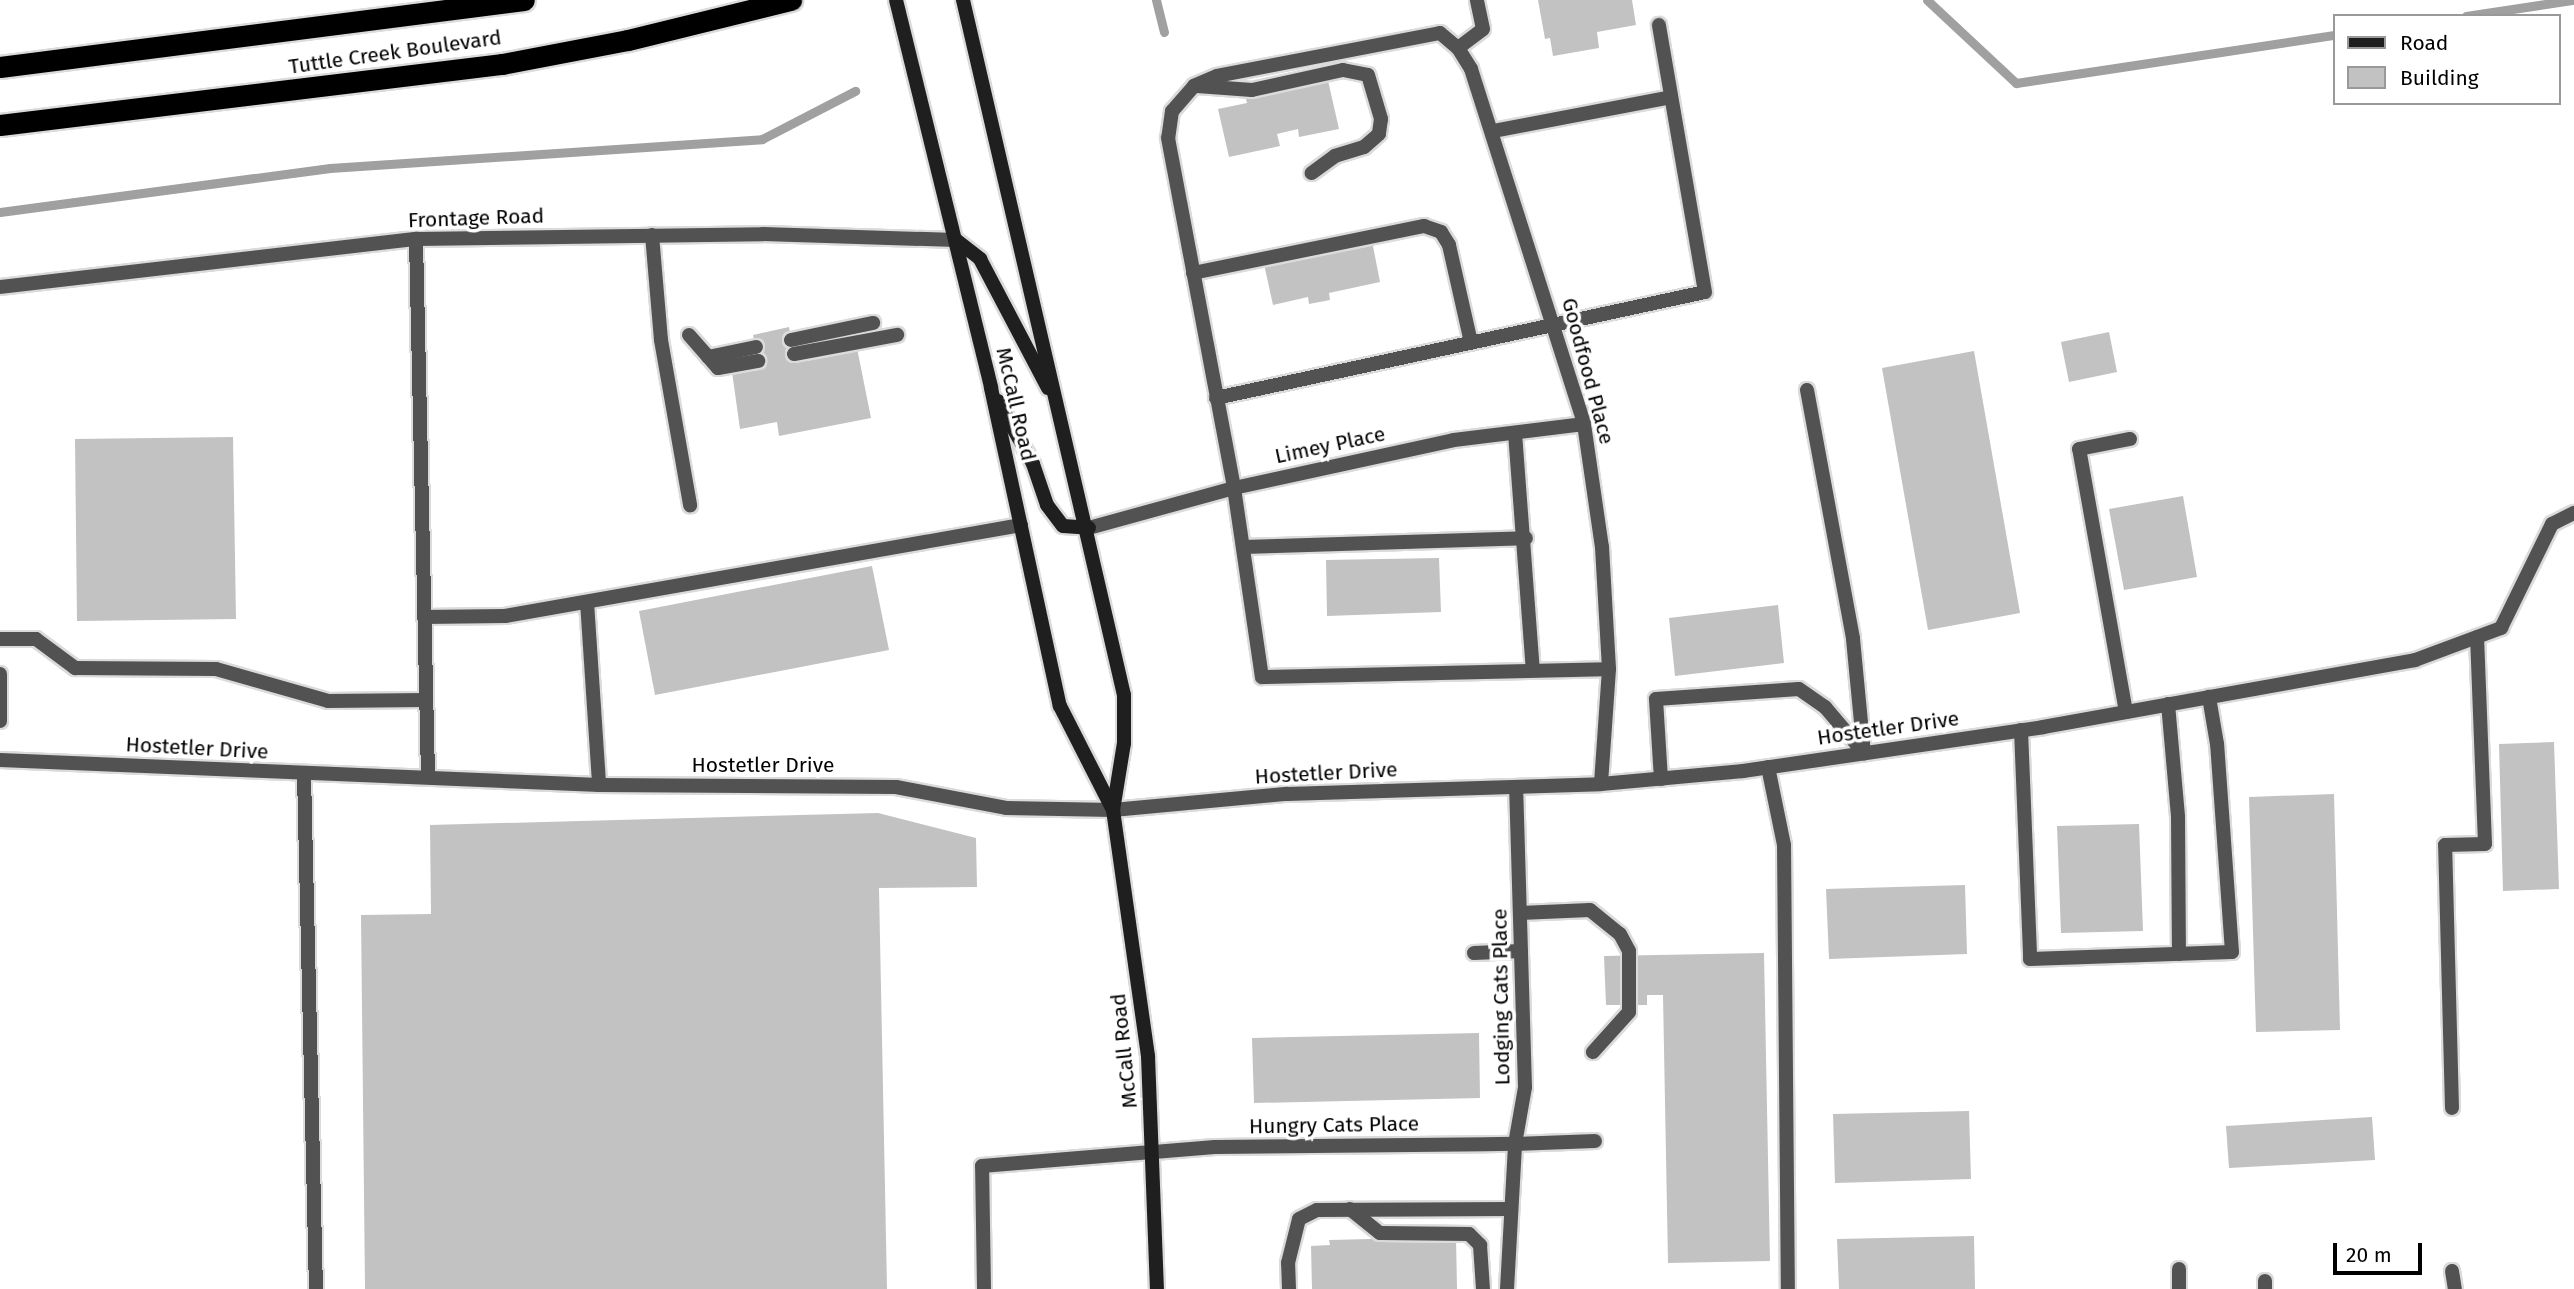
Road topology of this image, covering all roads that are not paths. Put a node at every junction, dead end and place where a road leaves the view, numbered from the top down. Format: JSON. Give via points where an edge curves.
{"nodes":[{"id":1,"x":524,"y":0,"type":"edge"},
{"id":2,"x":791,"y":0,"type":"edge"},
{"id":3,"x":896,"y":0,"type":"edge"},
{"id":4,"x":963,"y":0,"type":"edge"},
{"id":5,"x":1477,"y":0,"type":"edge"},
{"id":6,"x":1658,"y":25,"type":"dead end"},
{"id":7,"x":1458,"y":48,"type":"junction"},
{"id":8,"x":0,"y":67,"type":"edge"},
{"id":9,"x":1194,"y":86,"type":"junction"},
{"id":10,"x":1671,"y":97,"type":"junction"},
{"id":11,"x":0,"y":125,"type":"edge"},
{"id":12,"x":1493,"y":131,"type":"junction"},
{"id":13,"x":1312,"y":173,"type":"dead end"},
{"id":14,"x":652,"y":235,"type":"junction"},
{"id":15,"x":416,"y":240,"type":"junction"},
{"id":16,"x":956,"y":240,"type":"junction"},
{"id":17,"x":1193,"y":273,"type":"junction"},
{"id":18,"x":0,"y":287,"type":"edge"},
{"id":19,"x":873,"y":323,"type":"dead end"},
{"id":20,"x":1556,"y":325,"type":"junction"},
{"id":21,"x":689,"y":335,"type":"dead end"},
{"id":22,"x":897,"y":335,"type":"dead end"},
{"id":23,"x":1471,"y":343,"type":"junction"},
{"id":24,"x":757,"y":354,"type":"dead end"},
{"id":25,"x":991,"y":388,"type":"junction"},
{"id":26,"x":1807,"y":390,"type":"dead end"},
{"id":27,"x":1216,"y":398,"type":"junction"},
{"id":28,"x":1056,"y":403,"type":"junction"},
{"id":29,"x":1584,"y":424,"type":"junction"},
{"id":30,"x":1515,"y":433,"type":"junction"},
{"id":31,"x":2130,"y":439,"type":"dead end"},
{"id":32,"x":1234,"y":488,"type":"junction"},
{"id":33,"x":690,"y":505,"type":"dead end"},
{"id":34,"x":2574,"y":513,"type":"edge"},
{"id":35,"x":1021,"y":525,"type":"junction"},
{"id":36,"x":1088,"y":528,"type":"junction"},
{"id":37,"x":1527,"y":538,"type":"junction"},
{"id":38,"x":1243,"y":547,"type":"junction"},
{"id":39,"x":587,"y":602,"type":"junction"},
{"id":40,"x":424,"y":617,"type":"junction"},
{"id":41,"x":2477,"y":637,"type":"junction"},
{"id":42,"x":0,"y":639,"type":"edge"},
{"id":43,"x":1609,"y":669,"type":"junction"},
{"id":44,"x":1533,"y":670,"type":"junction"},
{"id":45,"x":0,"y":674,"type":"edge"},
{"id":46,"x":2209,"y":697,"type":"junction"},
{"id":47,"x":426,"y":701,"type":"junction"},
{"id":48,"x":2168,"y":704,"type":"junction"},
{"id":49,"x":2126,"y":712,"type":"junction"},
{"id":50,"x":0,"y":720,"type":"edge"},
{"id":51,"x":2021,"y":730,"type":"junction"},
{"id":52,"x":1864,"y":753,"type":"junction"},
{"id":53,"x":0,"y":760,"type":"edge"},
{"id":54,"x":1768,"y":767,"type":"junction"},
{"id":55,"x":304,"y":774,"type":"junction"},
{"id":56,"x":428,"y":776,"type":"junction"},
{"id":57,"x":1661,"y":779,"type":"junction"},
{"id":58,"x":1601,"y":784,"type":"junction"},
{"id":59,"x":599,"y":785,"type":"junction"},
{"id":60,"x":1516,"y":787,"type":"junction"},
{"id":61,"x":1113,"y":810,"type":"junction"},
{"id":62,"x":1520,"y":913,"type":"junction"},
{"id":63,"x":1521,"y":951,"type":"junction"},
{"id":64,"x":1474,"y":953,"type":"dead end"},
{"id":65,"x":2179,"y":954,"type":"junction"},
{"id":66,"x":1593,"y":1052,"type":"dead end"},
{"id":67,"x":2452,"y":1108,"type":"dead end"},
{"id":68,"x":1595,"y":1141,"type":"dead end"},
{"id":69,"x":1516,"y":1144,"type":"junction"},
{"id":70,"x":1154,"y":1152,"type":"junction"},
{"id":71,"x":1350,"y":1209,"type":"junction"},
{"id":72,"x":1511,"y":1209,"type":"junction"},
{"id":73,"x":2179,"y":1269,"type":"dead end"},
{"id":74,"x":2452,"y":1271,"type":"dead end"},
{"id":75,"x":316,"y":1289,"type":"edge"},
{"id":76,"x":984,"y":1289,"type":"edge"},
{"id":77,"x":1157,"y":1289,"type":"edge"},
{"id":78,"x":1289,"y":1289,"type":"edge"},
{"id":79,"x":1483,"y":1289,"type":"edge"},
{"id":80,"x":1507,"y":1289,"type":"edge"},
{"id":81,"x":1788,"y":1289,"type":"edge"},
{"id":82,"x":2179,"y":1289,"type":"edge"},
{"id":83,"x":2455,"y":1289,"type":"edge"}],
"edges":[{"from":1,"to":8,"type":"highway","name":"Tuttle Creek Boulevard"},
{"from":2,"to":11,"type":"highway","name":"Tuttle Creek Boulevard","via":[[628,40],[502,64]]},
{"from":3,"to":16,"type":"main road","name":"McCall Road"},
{"from":4,"to":28,"type":"main road","name":"McCall Road"},
{"from":5,"to":7,"type":"street","via":[[1483,29]]},
{"from":6,"to":10,"type":"street"},
{"from":7,"to":9,"type":"street","name":"Goodfood Place","via":[[1440,33],[1217,76]]},
{"from":7,"to":12,"type":"street","name":"Goodfood Place","via":[[1471,69]]},
{"from":9,"to":13,"type":"street","via":[[1252,90],[1343,70],[1368,75],[1381,119],[1379,134],[1364,147],[1335,156]]},
{"from":9,"to":17,"type":"street","via":[[1172,111],[1168,138]]},
{"from":10,"to":12,"type":"street"},
{"from":10,"to":20,"type":"street","via":[[1705,292]]},
{"from":12,"to":20,"type":"street","name":"Goodfood Place"},
{"from":14,"to":15,"type":"street","name":"Frontage Road"},
{"from":14,"to":16,"type":"street","name":"Frontage Road"},
{"from":14,"to":33,"type":"street","via":[[661,340]]},
{"from":15,"to":18,"type":"street","name":"Frontage Road"},
{"from":15,"to":40,"type":"street"},
{"from":16,"to":25,"type":"main road","name":"McCall Road"},
{"from":16,"to":28,"type":"main road","via":[[980,259],[993,279],[1008,319]]},
{"from":17,"to":23,"type":"street","via":[[1424,226],[1441,232],[1449,245]]},
{"from":17,"to":27,"type":"street"},
{"from":19,"to":22,"type":"street","via":[[792,347]]},
{"from":20,"to":23,"type":"street"},
{"from":20,"to":29,"type":"street","name":"Goodfood Place"},
{"from":21,"to":24,"type":"street","via":[[718,368]]},
{"from":23,"to":27,"type":"street"},
{"from":25,"to":35,"type":"main road","name":"McCall Road"},
{"from":25,"to":36,"type":"main road","via":[[1033,464],[1047,505],[1063,526]]},
{"from":26,"to":52,"type":"street","via":[[1853,639]]},
{"from":27,"to":32,"type":"street"},
{"from":28,"to":36,"type":"main road","name":"McCall Road"},
{"from":29,"to":30,"type":"street","name":"Limey Place"},
{"from":29,"to":43,"type":"street","name":"Goodfood Place","via":[[1602,547]]},
{"from":30,"to":32,"type":"street","name":"Limey Place","via":[[1454,440]]},
{"from":30,"to":37,"type":"street"},
{"from":31,"to":49,"type":"street","via":[[2079,449]]},
{"from":32,"to":36,"type":"street","name":"Limey Place"},
{"from":32,"to":38,"type":"street"},
{"from":34,"to":41,"type":"street","name":"Hostetler Drive","via":[[2552,524],[2501,628]]},
{"from":35,"to":39,"type":"street"},
{"from":35,"to":61,"type":"main road","name":"McCall Road","via":[[1060,706]]},
{"from":36,"to":61,"type":"main road","name":"McCall Road","via":[[1124,695],[1124,743]]},
{"from":37,"to":38,"type":"street"},
{"from":37,"to":44,"type":"street"},
{"from":38,"to":44,"type":"street","via":[[1262,677]]},
{"from":39,"to":40,"type":"street","via":[[505,616]]},
{"from":39,"to":59,"type":"street"},
{"from":40,"to":47,"type":"street"},
{"from":41,"to":46,"type":"street","name":"Hostetler Drive","via":[[2415,660]]},
{"from":41,"to":67,"type":"street","via":[[2484,844],[2445,845]]},
{"from":42,"to":47,"type":"street","via":[[36,639],[75,668],[216,668],[328,701]]},
{"from":43,"to":44,"type":"street"},
{"from":43,"to":58,"type":"street","name":"Goodfood Place"},
{"from":45,"to":50,"type":"street"},
{"from":46,"to":48,"type":"street","name":"Hostetler Drive"},
{"from":46,"to":65,"type":"street","via":[[2217,744],[2232,951]]},
{"from":47,"to":56,"type":"street"},
{"from":48,"to":49,"type":"street","name":"Hostetler Drive"},
{"from":48,"to":65,"type":"street","via":[[2178,817]]},
{"from":49,"to":51,"type":"street","name":"Hostetler Drive"},
{"from":51,"to":52,"type":"street","name":"Hostetler Drive"},
{"from":51,"to":65,"type":"street","via":[[2030,959]]},
{"from":52,"to":54,"type":"street","name":"Hostetler Drive"},
{"from":52,"to":57,"type":"street","via":[[1825,707],[1799,689],[1656,698]]},
{"from":53,"to":55,"type":"street","name":"Hostetler Drive"},
{"from":54,"to":57,"type":"street","name":"Hostetler Drive"},
{"from":54,"to":81,"type":"street","via":[[1784,845]]},
{"from":55,"to":56,"type":"street","name":"Hostetler Drive"},
{"from":55,"to":75,"type":"street"},
{"from":56,"to":59,"type":"street","name":"Hostetler Drive"},
{"from":57,"to":58,"type":"street","name":"Hostetler Drive"},
{"from":58,"to":60,"type":"street","name":"Hostetler Drive"},
{"from":59,"to":61,"type":"street","name":"Hostetler Drive","via":[[897,787],[1006,808]]},
{"from":60,"to":61,"type":"street","name":"Hostetler Drive","via":[[1287,794]]},
{"from":60,"to":62,"type":"street","name":"Lodging Cats Place"},
{"from":61,"to":70,"type":"main road","name":"McCall Road","via":[[1148,1056]]},
{"from":62,"to":63,"type":"street","name":"Lodging Cats Place"},
{"from":62,"to":66,"type":"street","via":[[1590,910],[1620,933],[1629,951],[1629,1012]]},
{"from":63,"to":64,"type":"street"},
{"from":63,"to":69,"type":"street","name":"Lodging Cats Place","via":[[1525,1087]]},
{"from":68,"to":69,"type":"street","name":"Hungry Cats Place"},
{"from":69,"to":70,"type":"street","name":"Hungry Cats Place","via":[[1215,1147]]},
{"from":69,"to":72,"type":"street","name":"Lodging Cats Place"},
{"from":70,"to":76,"type":"street","name":"Hungry Cats Place","via":[[982,1166]]},
{"from":70,"to":77,"type":"main road","name":"McCall Road"},
{"from":71,"to":72,"type":"street"},
{"from":71,"to":78,"type":"street","via":[[1317,1210],[1299,1219],[1288,1263]]},
{"from":71,"to":79,"type":"street","via":[[1380,1233],[1469,1234],[1480,1245]]},
{"from":72,"to":80,"type":"street","name":"Lodging Cats Place"},
{"from":73,"to":82,"type":"street"},
{"from":74,"to":83,"type":"street"}]}
